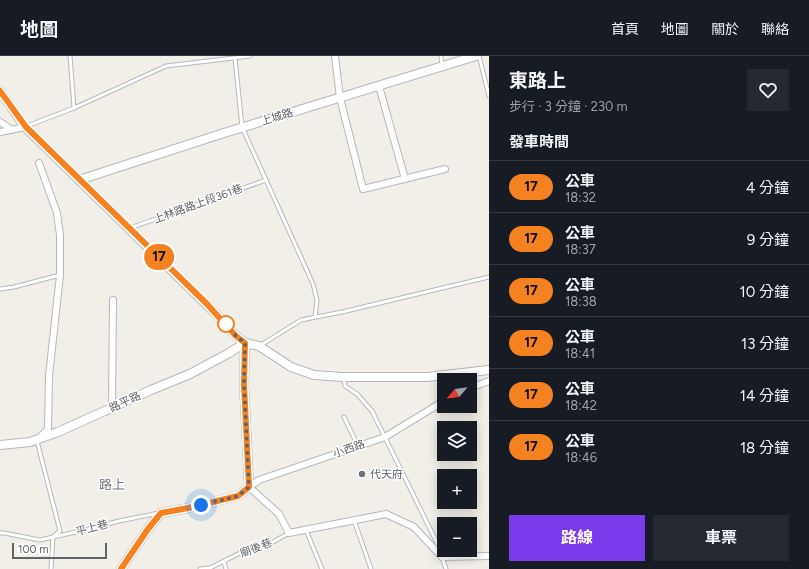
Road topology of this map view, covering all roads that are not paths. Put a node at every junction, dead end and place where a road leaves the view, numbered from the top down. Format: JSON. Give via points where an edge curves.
{"nodes":[{"id":1,"x":70,"y":56,"type":"edge"},
{"id":2,"x":250,"y":56,"type":"edge"},
{"id":3,"x":334,"y":56,"type":"edge"},
{"id":4,"x":441,"y":56,"type":"edge"},
{"id":5,"x":476,"y":56,"type":"edge"},
{"id":6,"x":479,"y":56,"type":"edge"},
{"id":7,"x":235,"y":58,"type":"junction"},
{"id":8,"x":442,"y":67,"type":"junction"},
{"id":9,"x":378,"y":86,"type":"junction"},
{"id":10,"x":0,"y":91,"type":"edge"},
{"id":11,"x":489,"y":96,"type":"edge"},
{"id":12,"x":340,"y":98,"type":"junction"},
{"id":13,"x":74,"y":108,"type":"junction"},
{"id":14,"x":0,"y":122,"type":"edge"},
{"id":15,"x":26,"y":127,"type":"junction"},
{"id":16,"x":242,"y":127,"type":"junction"},
{"id":17,"x":12,"y":130,"type":"junction"},
{"id":18,"x":0,"y":132,"type":"edge"},
{"id":19,"x":39,"y":163,"type":"dead end"},
{"id":20,"x":445,"y":169,"type":"dead end"},
{"id":21,"x":405,"y":179,"type":"junction"},
{"id":22,"x":80,"y":180,"type":"junction"},
{"id":23,"x":266,"y":180,"type":"junction"},
{"id":24,"x":129,"y":229,"type":"junction"},
{"id":25,"x":60,"y":275,"type":"junction"},
{"id":26,"x":489,"y":276,"type":"edge"},
{"id":27,"x":0,"y":289,"type":"edge"},
{"id":28,"x":113,"y":300,"type":"dead end"},
{"id":29,"x":315,"y":317,"type":"junction"},
{"id":30,"x":245,"y":343,"type":"junction"},
{"id":31,"x":259,"y":346,"type":"junction"},
{"id":32,"x":489,"y":370,"type":"edge"},
{"id":33,"x":343,"y":376,"type":"junction"},
{"id":34,"x":489,"y":380,"type":"edge"},
{"id":35,"x":477,"y":385,"type":"edge"},
{"id":36,"x":437,"y":405,"type":"edge"},
{"id":37,"x":112,"y":409,"type":"junction"},
{"id":38,"x":344,"y":417,"type":"dead end"},
{"id":39,"x":385,"y":437,"type":"junction"},
{"id":40,"x":36,"y":440,"type":"junction"},
{"id":41,"x":0,"y":445,"type":"edge"},
{"id":42,"x":358,"y":446,"type":"junction"},
{"id":43,"x":249,"y":487,"type":"junction"},
{"id":44,"x":161,"y":513,"type":"junction"},
{"id":45,"x":354,"y":520,"type":"junction"},
{"id":46,"x":306,"y":530,"type":"junction"},
{"id":47,"x":0,"y":533,"type":"edge"},
{"id":48,"x":289,"y":533,"type":"junction"},
{"id":49,"x":53,"y":537,"type":"junction"},
{"id":50,"x":437,"y":543,"type":"edge"},
{"id":51,"x":437,"y":552,"type":"edge"},
{"id":52,"x":477,"y":556,"type":"edge"},
{"id":53,"x":489,"y":556,"type":"edge"},
{"id":54,"x":442,"y":557,"type":"edge"},
{"id":55,"x":224,"y":562,"type":"junction"},
{"id":56,"x":51,"y":569,"type":"edge"},
{"id":57,"x":121,"y":569,"type":"edge"},
{"id":58,"x":200,"y":569,"type":"edge"},
{"id":59,"x":210,"y":569,"type":"edge"},
{"id":60,"x":226,"y":569,"type":"edge"},
{"id":61,"x":322,"y":569,"type":"edge"},
{"id":62,"x":371,"y":569,"type":"edge"},
{"id":63,"x":446,"y":569,"type":"edge"}],
"edges":[{"from":1,"to":13,"type":"lane"},
{"from":2,"to":7,"type":"lane"},
{"from":3,"to":12,"type":"street"},
{"from":4,"to":8,"type":"lane"},
{"from":5,"to":8,"type":"street","name":"上城路"},
{"from":6,"to":11,"type":"lane"},
{"from":7,"to":13,"type":"lane","via":[[166,66]]},
{"from":7,"to":16,"type":"lane"},
{"from":8,"to":9,"type":"street","name":"上城路"},
{"from":9,"to":12,"type":"street","name":"上城路"},
{"from":9,"to":21,"type":"street"},
{"from":10,"to":15,"type":"street"},
{"from":12,"to":16,"type":"street","name":"上城路"},
{"from":12,"to":21,"type":"street","via":[[362,189]]},
{"from":13,"to":15,"type":"lane"},
{"from":14,"to":17,"type":"street"},
{"from":15,"to":17,"type":"street"},
{"from":15,"to":22,"type":"street"},
{"from":16,"to":22,"type":"street","name":"上城路"},
{"from":16,"to":23,"type":"lane"},
{"from":17,"to":18,"type":"street"},
{"from":19,"to":25,"type":"street","via":[[57,213]]},
{"from":20,"to":21,"type":"street"},
{"from":22,"to":24,"type":"street"},
{"from":23,"to":24,"type":"lane","name":"上林路路上段361巷"},
{"from":23,"to":29,"type":"lane","via":[[313,284],[317,300]]},
{"from":24,"to":30,"type":"street"},
{"from":25,"to":27,"type":"lane"},
{"from":25,"to":40,"type":"street","via":[[49,376],[48,429]]},
{"from":26,"to":29,"type":"lane"},
{"from":28,"to":37,"type":"street"},
{"from":29,"to":31,"type":"lane","via":[[301,320]]},
{"from":30,"to":31,"type":"street"},
{"from":30,"to":37,"type":"street","name":"路平路","via":[[190,374]]},
{"from":30,"to":43,"type":"street","via":[[244,384]]},
{"from":31,"to":33,"type":"street","via":[[291,367],[314,375]]},
{"from":32,"to":33,"type":"street","via":[[427,377]]},
{"from":33,"to":39,"type":"lane","via":[[345,386],[357,394],[372,411]]},
{"from":34,"to":35,"type":"street"},
{"from":36,"to":39,"type":"street","name":"小西路"},
{"from":37,"to":40,"type":"street","name":"路平路"},
{"from":38,"to":42,"type":"lane"},
{"from":39,"to":42,"type":"street","name":"小西路"},
{"from":39,"to":50,"type":"lane"},
{"from":40,"to":41,"type":"street","name":"路平路"},
{"from":40,"to":49,"type":"lane","via":[[60,531]]},
{"from":42,"to":43,"type":"street","name":"小西路","via":[[260,480]]},
{"from":43,"to":44,"type":"street","via":[[238,496]]},
{"from":43,"to":48,"type":"street","via":[[279,514]]},
{"from":44,"to":49,"type":"lane","name":"平上巷"},
{"from":44,"to":57,"type":"street"},
{"from":45,"to":46,"type":"street"},
{"from":45,"to":51,"type":"street","via":[[386,514],[414,527]]},
{"from":45,"to":62,"type":"lane"},
{"from":46,"to":48,"type":"street"},
{"from":46,"to":61,"type":"lane"},
{"from":47,"to":49,"type":"lane","name":"平上巷","via":[[40,540]]},
{"from":48,"to":55,"type":"lane","name":"廟後巷","via":[[271,543],[252,547]]},
{"from":49,"to":56,"type":"lane"},
{"from":52,"to":53,"type":"street"},
{"from":54,"to":63,"type":"lane"},
{"from":55,"to":59,"type":"lane","name":"廟後巷"},
{"from":55,"to":60,"type":"lane"},
{"from":58,"to":59,"type":"lane","name":"廟後巷"}]}
